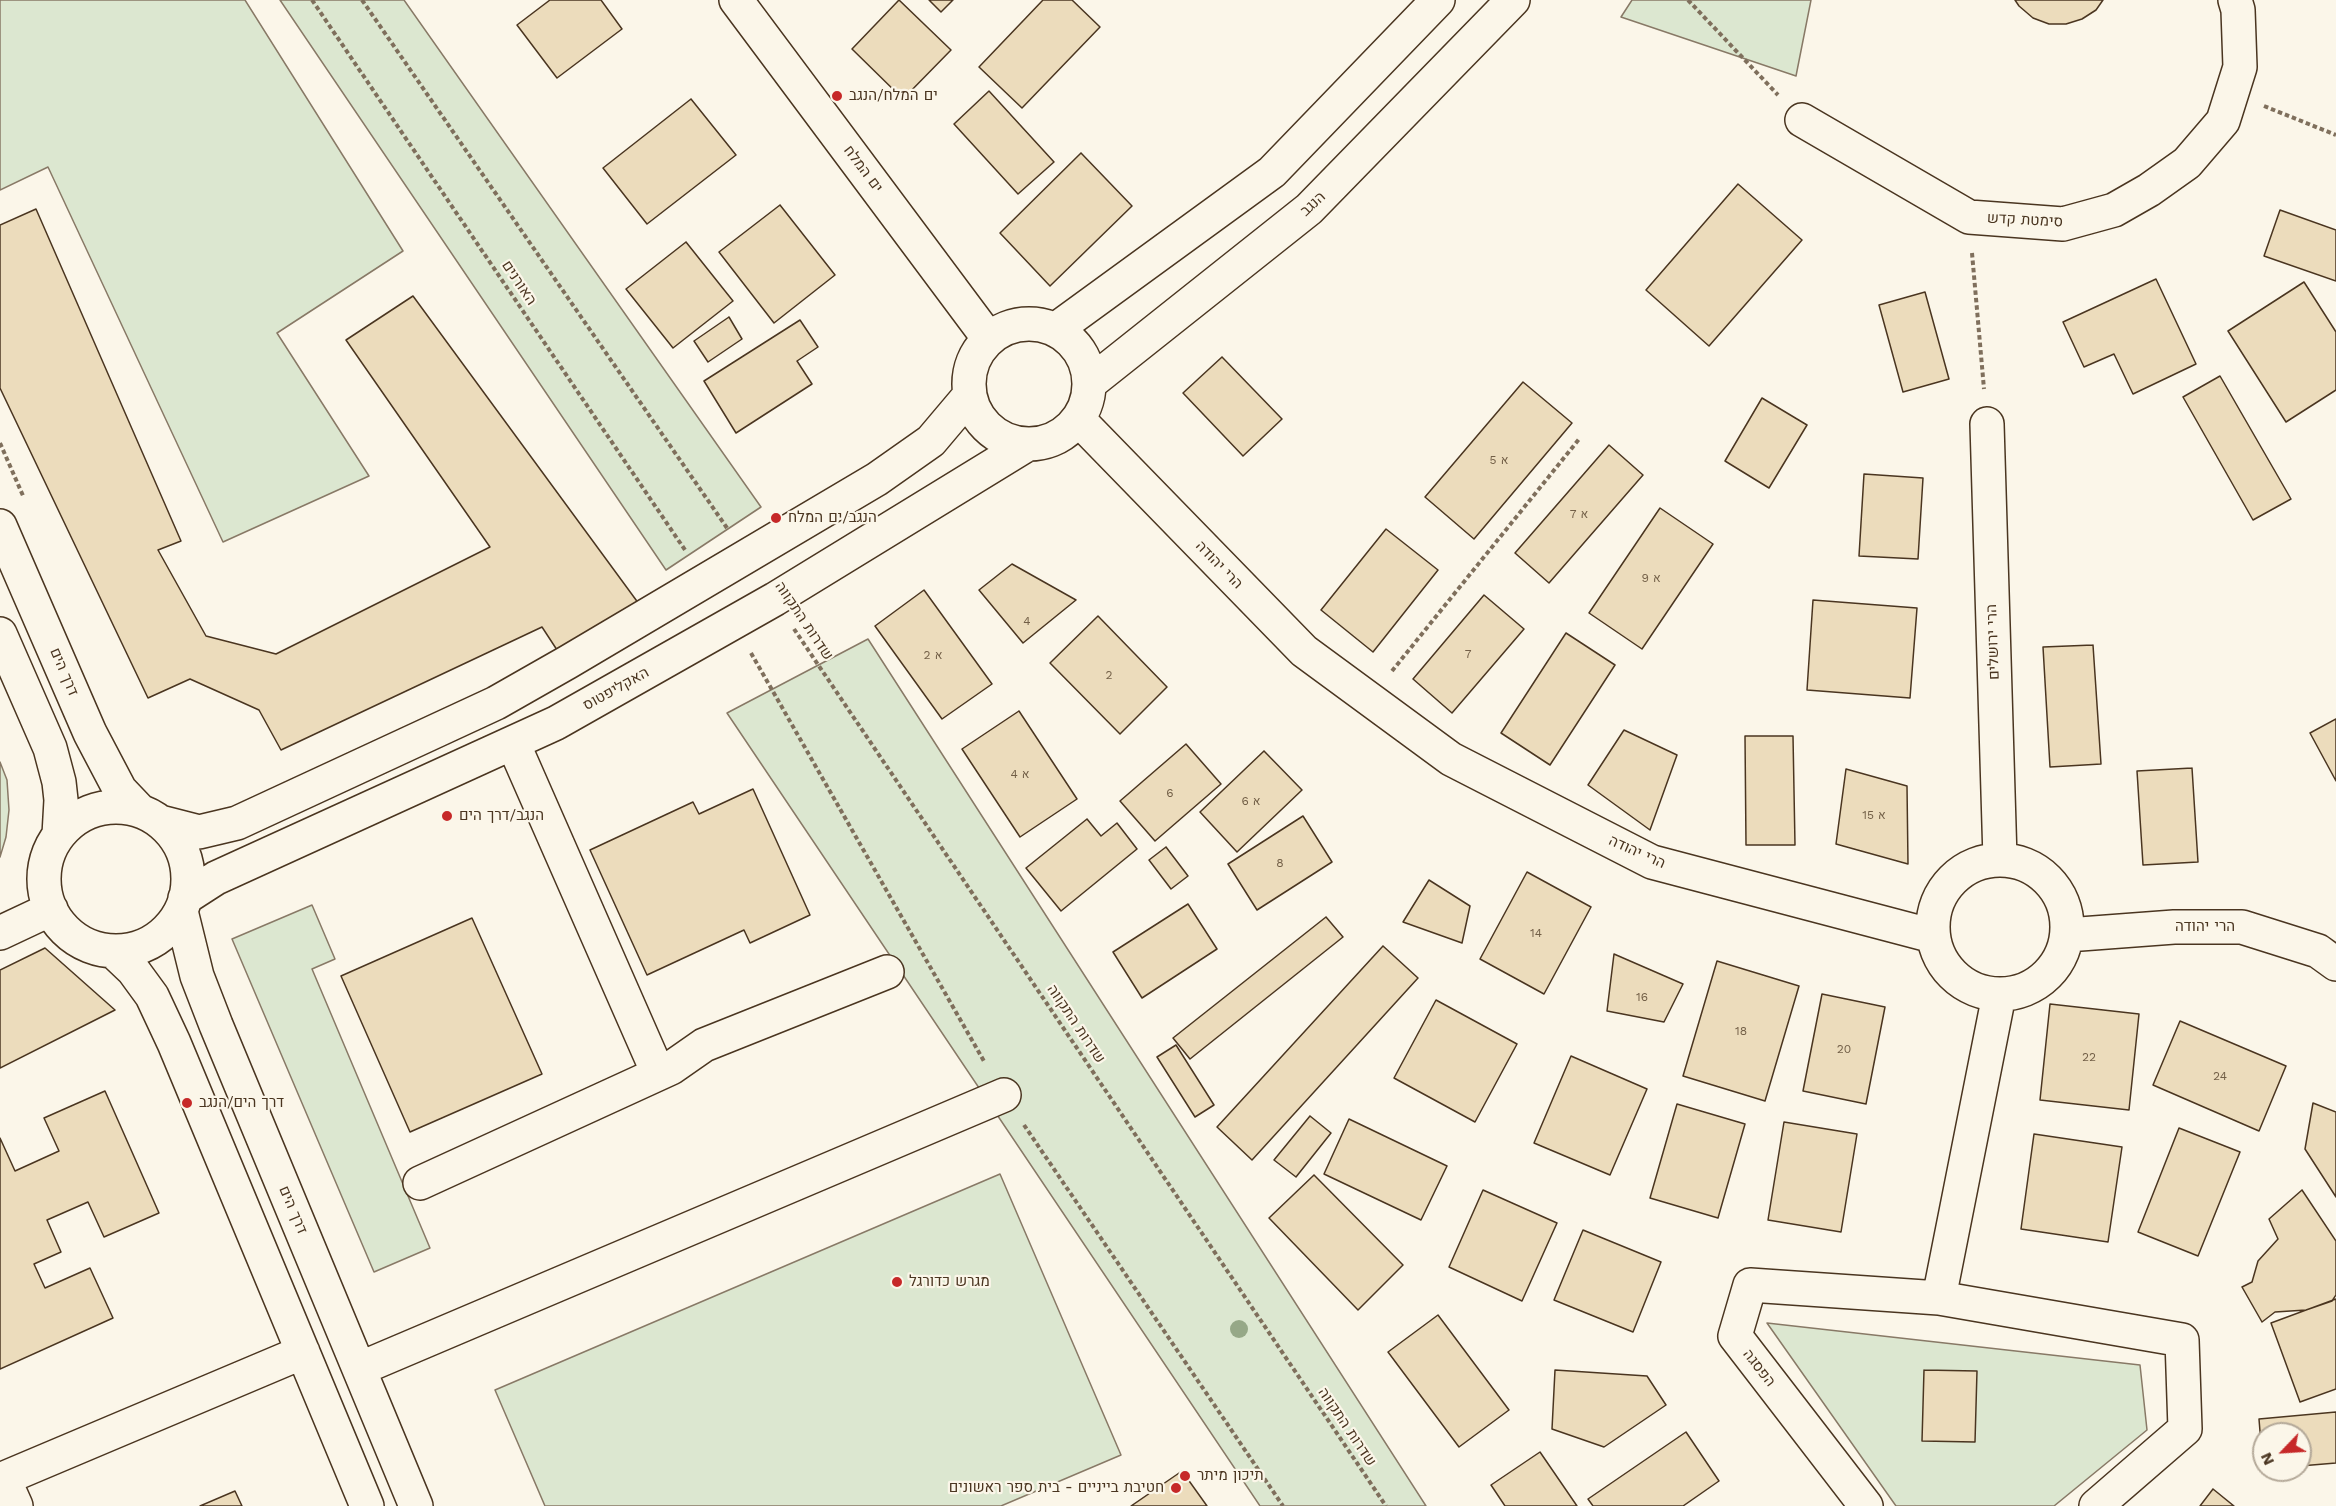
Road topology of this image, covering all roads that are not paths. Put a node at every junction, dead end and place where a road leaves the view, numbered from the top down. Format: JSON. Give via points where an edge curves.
{"nodes":[{"id":1,"x":736,"y":0,"type":"edge"},
{"id":2,"x":1438,"y":0,"type":"edge"},
{"id":3,"x":1513,"y":0,"type":"edge"},
{"id":4,"x":2235,"y":0,"type":"edge"},
{"id":5,"x":1802,"y":120,"type":"road end"},
{"id":6,"x":1055,"y":330,"type":"junction"},
{"id":7,"x":989,"y":339,"type":"junction"},
{"id":8,"x":1090,"y":383,"type":"junction"},
{"id":9,"x":969,"y":396,"type":"junction"},
{"id":10,"x":1078,"y":419,"type":"junction"},
{"id":11,"x":1987,"y":424,"type":"road end"},
{"id":12,"x":1028,"y":444,"type":"junction"},
{"id":13,"x":0,"y":526,"type":"edge"},
{"id":14,"x":0,"y":634,"type":"edge"},
{"id":15,"x":513,"y":743,"type":"junction"},
{"id":16,"x":150,"y":816,"type":"junction"},
{"id":17,"x":59,"y":835,"type":"junction"},
{"id":18,"x":2000,"y":859,"type":"junction"},
{"id":19,"x":183,"y":904,"type":"junction"},
{"id":20,"x":51,"y":909,"type":"junction"},
{"id":21,"x":0,"y":933,"type":"edge"},
{"id":22,"x":2067,"y":935,"type":"junction"},
{"id":23,"x":1933,"y":936,"type":"junction"},
{"id":24,"x":2330,"y":950,"type":"edge"},
{"id":25,"x":113,"y":951,"type":"junction"},
{"id":26,"x":887,"y":972,"type":"dead end"},
{"id":27,"x":1999,"y":995,"type":"junction"},
{"id":28,"x":658,"y":1073,"type":"junction"},
{"id":29,"x":1004,"y":1095,"type":"road end"},
{"id":30,"x":420,"y":1183,"type":"dead end"},
{"id":31,"x":1939,"y":1298,"type":"junction"},
{"id":32,"x":303,"y":1352,"type":"junction"},
{"id":33,"x":359,"y":1369,"type":"junction"},
{"id":34,"x":6,"y":1488,"type":"edge"},
{"id":35,"x":367,"y":1506,"type":"edge"},
{"id":36,"x":416,"y":1506,"type":"edge"},
{"id":37,"x":1866,"y":1506,"type":"edge"},
{"id":38,"x":2096,"y":1506,"type":"edge"}],
"edges":[{"from":1,"to":7,"type":"street","name":"ים המלח"},
{"from":2,"to":6,"type":"street","via":[[1272,172]]},
{"from":3,"to":8,"type":"street","name":"הנגב","via":[[1310,209]]},
{"from":4,"to":5,"type":"street","name":"סימטת קדש","via":[[2240,67],[2223,121],[2187,163],[2114,210],[2063,224],[1969,217]]},
{"from":6,"to":7,"type":"street","via":[[1026,323],[1006,328]]},
{"from":6,"to":8,"type":"street","via":[[1077,347]]},
{"from":7,"to":9,"type":"street","via":[[976,355],[969,374]]},
{"from":8,"to":10,"type":"street","via":[[1087,402]]},
{"from":9,"to":12,"type":"street","via":[[990,430],[1008,441]]},
{"from":9,"to":16,"type":"street","via":[[931,441],[877,480],[496,703],[237,823],[200,832]]},
{"from":10,"to":12,"type":"street","via":[[1065,434],[1048,442]]},
{"from":10,"to":23,"type":"street","name":"הרי יהודה","via":[[1304,651],[1451,759],[1652,862]]},
{"from":11,"to":18,"type":"street","name":"הרי ירושלים"},
{"from":12,"to":15,"type":"street","name":"האקליפטוס","via":[[734,623]]},
{"from":13,"to":16,"type":"street","name":"דרך הים","via":[[99,751],[120,790]]},
{"from":14,"to":17,"type":"street","via":[[50,748],[61,800]]},
{"from":15,"to":19,"type":"street","name":"האקליפטוס","via":[[216,878]]},
{"from":15,"to":28,"type":"street"},
{"from":16,"to":17,"type":"street","via":[[119,807],[96,809],[75,819]]},
{"from":16,"to":19,"type":"street","via":[[175,838],[185,860],[188,882]]},
{"from":17,"to":20,"type":"street","via":[[45,864],[44,887]]},
{"from":18,"to":22,"type":"street","via":[[2022,863],[2042,874],[2057,892],[2066,913]]},
{"from":18,"to":23,"type":"street","via":[[1978,863],[1958,874],[1942,892],[1934,913]]},
{"from":19,"to":25,"type":"street","via":[[173,923],[157,939],[135,949]]},
{"from":19,"to":33,"type":"street","name":"דרך הים","via":[[197,976]]},
{"from":20,"to":21,"type":"street"},
{"from":20,"to":25,"type":"street","via":[[72,936]]},
{"from":22,"to":24,"type":"street","name":"הרי יהודה","via":[[2174,927],[2242,927]]},
{"from":22,"to":27,"type":"street","via":[[2052,971],[2036,984]]},
{"from":23,"to":27,"type":"street","via":[[1940,958],[1955,977],[1975,990]]},
{"from":25,"to":32,"type":"street","via":[[157,1005]]},
{"from":26,"to":28,"type":"street","via":[[704,1045]]},
{"from":27,"to":31,"type":"street"},
{"from":28,"to":30,"type":"street"},
{"from":29,"to":33,"type":"street"},
{"from":31,"to":37,"type":"street","name":"הפסגה","via":[[1750,1285],[1735,1336]]},
{"from":31,"to":38,"type":"street","name":"הפסגה","via":[[2182,1340],[2185,1429]]},
{"from":32,"to":34,"type":"street"},
{"from":32,"to":35,"type":"street"},
{"from":33,"to":36,"type":"street","name":"דרך הים"}]}
